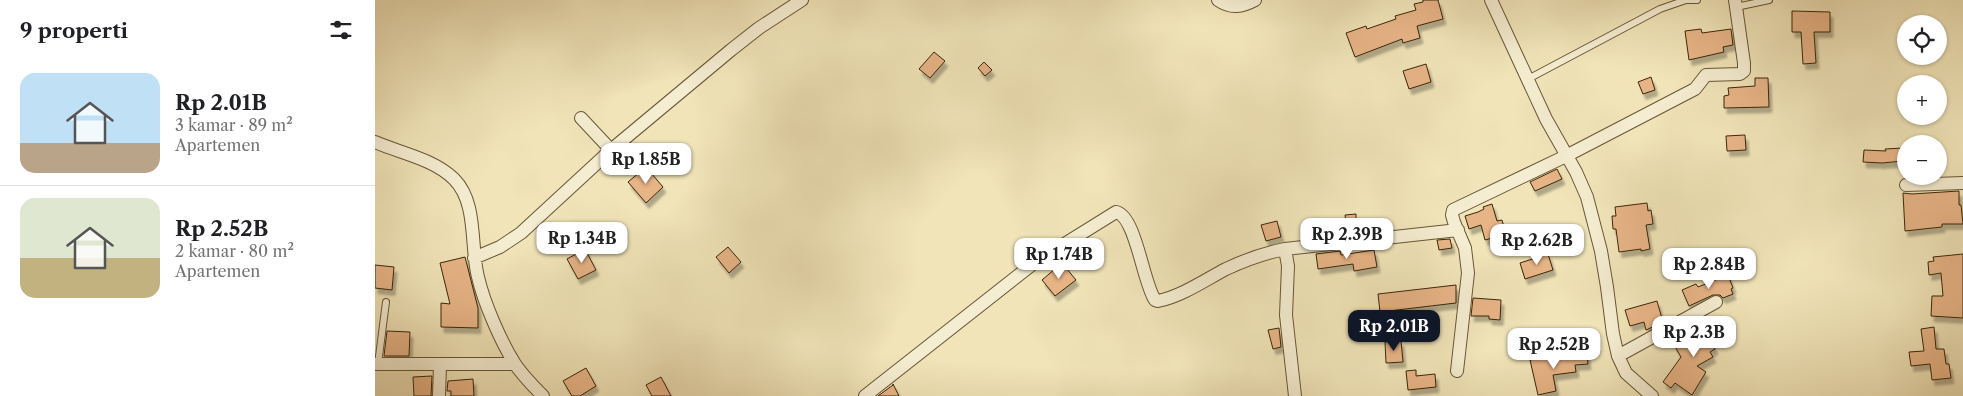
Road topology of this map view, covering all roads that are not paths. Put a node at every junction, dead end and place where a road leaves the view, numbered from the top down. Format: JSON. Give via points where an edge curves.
{"nodes":[{"id":1,"x":802,"y":0,"type":"edge"},
{"id":2,"x":1218,"y":0,"type":"edge"},
{"id":3,"x":1255,"y":0,"type":"edge"},
{"id":4,"x":1491,"y":0,"type":"edge"},
{"id":5,"x":1697,"y":0,"type":"edge"},
{"id":6,"x":1769,"y":0,"type":"edge"},
{"id":7,"x":1735,"y":4,"type":"edge"},
{"id":8,"x":1528,"y":79,"type":"junction"},
{"id":9,"x":581,"y":118,"type":"dead end"},
{"id":10,"x":375,"y":142,"type":"edge"},
{"id":11,"x":611,"y":150,"type":"junction"},
{"id":12,"x":1566,"y":156,"type":"junction"},
{"id":13,"x":1947,"y":184,"type":"edge"},
{"id":14,"x":1963,"y":184,"type":"edge"},
{"id":15,"x":1458,"y":230,"type":"junction"},
{"id":16,"x":1285,"y":249,"type":"junction"},
{"id":17,"x":474,"y":258,"type":"junction"},
{"id":18,"x":386,"y":302,"type":"dead end"},
{"id":19,"x":1716,"y":302,"type":"dead end"},
{"id":20,"x":1618,"y":356,"type":"junction"},
{"id":21,"x":377,"y":364,"type":"edge"},
{"id":22,"x":515,"y":364,"type":"junction"},
{"id":23,"x":440,"y":365,"type":"junction"},
{"id":24,"x":1457,"y":371,"type":"dead end"},
{"id":25,"x":439,"y":396,"type":"edge"},
{"id":26,"x":543,"y":396,"type":"edge"},
{"id":27,"x":865,"y":396,"type":"edge"},
{"id":28,"x":1295,"y":396,"type":"edge"},
{"id":29,"x":1651,"y":396,"type":"edge"}],
"edges":[{"from":1,"to":11,"type":"street","via":[[745,39]]},
{"from":2,"to":3,"type":"street","via":[[1235,7]]},
{"from":4,"to":8,"type":"street"},
{"from":5,"to":8,"type":"lane","via":[[1686,0],[1660,9]]},
{"from":6,"to":7,"type":"lane"},
{"from":7,"to":12,"type":"street","via":[[1744,63],[1740,74],[1706,75],[1695,89]]},
{"from":8,"to":12,"type":"street"},
{"from":9,"to":11,"type":"street"},
{"from":10,"to":17,"type":"street","via":[[419,159],[455,179],[468,205]]},
{"from":11,"to":17,"type":"street","via":[[521,234]]},
{"from":12,"to":15,"type":"street","via":[[1453,210]]},
{"from":12,"to":20,"type":"street","via":[[1587,197],[1594,221]]},
{"from":13,"to":14,"type":"street"},
{"from":15,"to":16,"type":"street"},
{"from":15,"to":24,"type":"street","via":[[1465,248],[1468,273]]},
{"from":16,"to":27,"type":"street","via":[[1265,253],[1159,301],[1149,290],[1127,220],[1116,212],[1034,263]]},
{"from":16,"to":28,"type":"street","via":[[1288,266],[1285,310]]},
{"from":17,"to":22,"type":"street","via":[[485,303]]},
{"from":18,"to":21,"type":"lane"},
{"from":19,"to":20,"type":"street"},
{"from":20,"to":29,"type":"street","via":[[1626,373]]},
{"from":21,"to":23,"type":"street"},
{"from":22,"to":23,"type":"street"},
{"from":22,"to":26,"type":"street"},
{"from":23,"to":25,"type":"street"}]}
